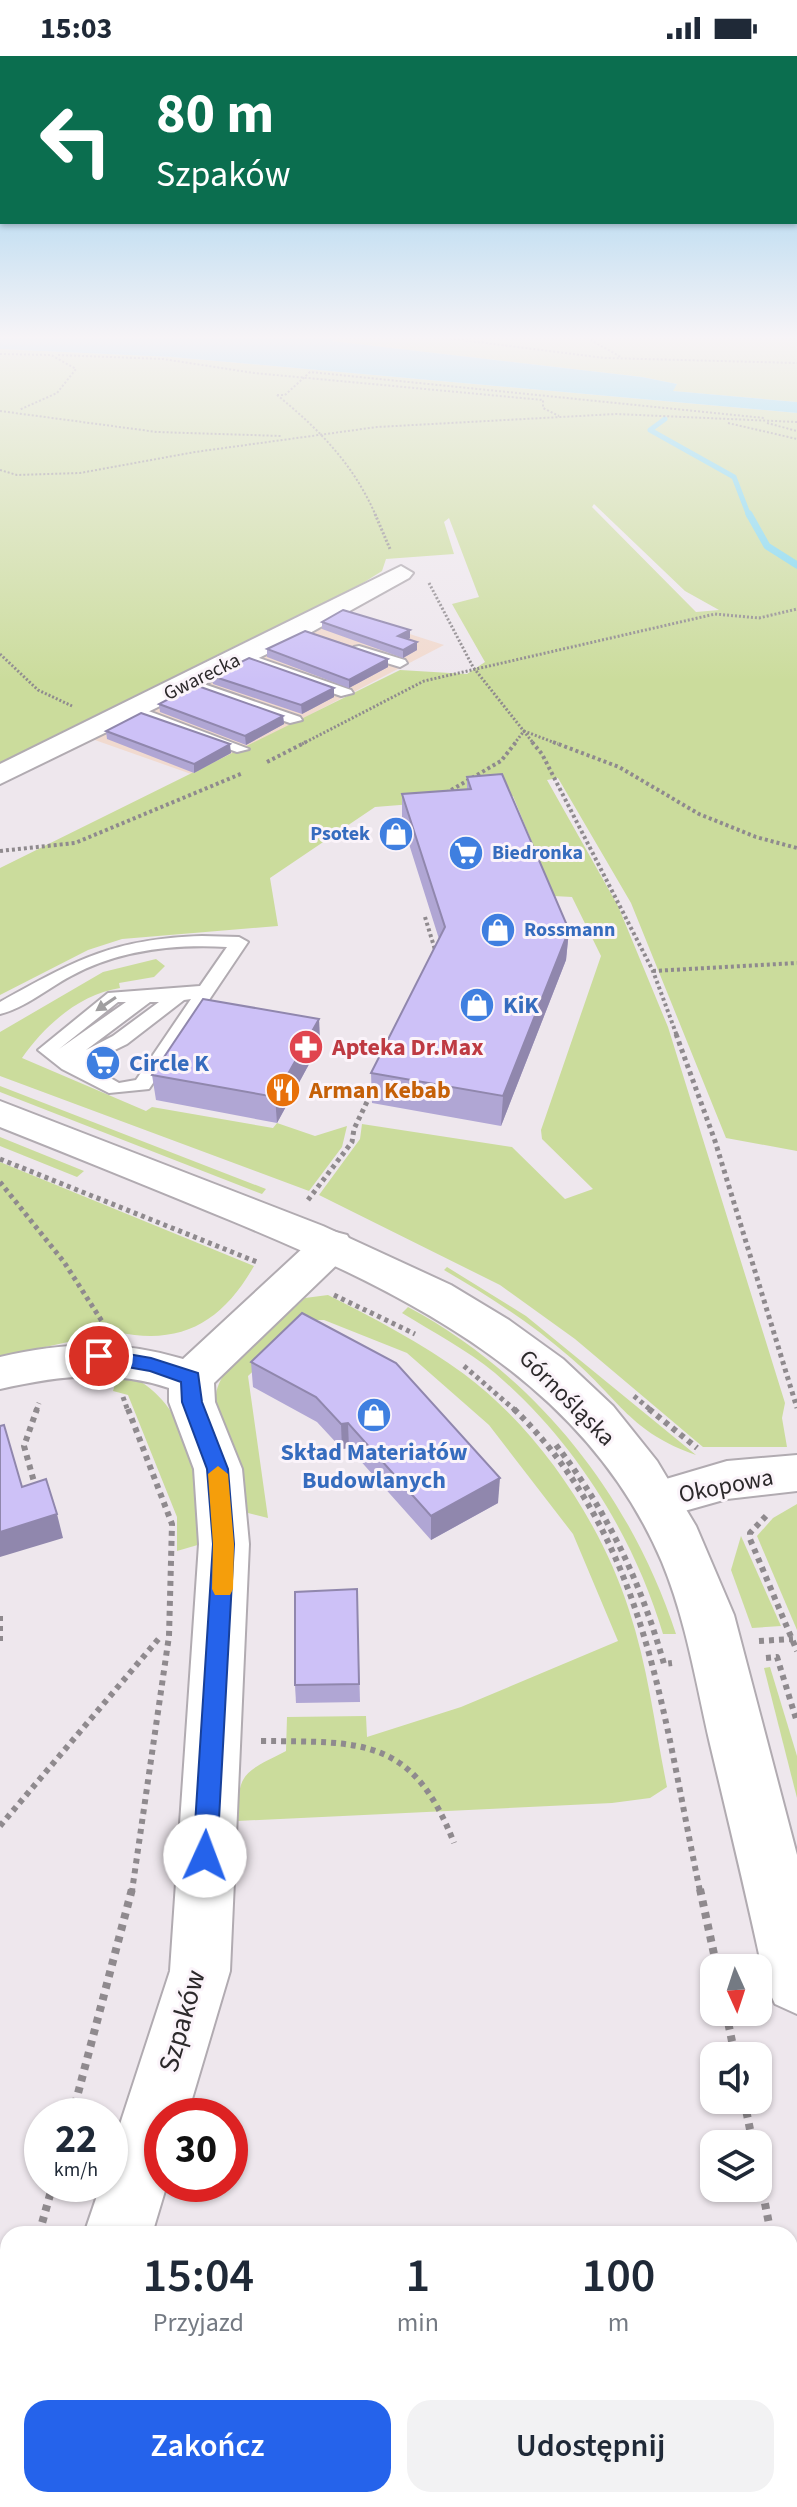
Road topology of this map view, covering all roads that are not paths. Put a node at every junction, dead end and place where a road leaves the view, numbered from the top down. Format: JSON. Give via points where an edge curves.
{"nodes":[{"id":1,"x":401,"y":573,"type":"road end"},
{"id":2,"x":342,"y":644,"type":"edge"},
{"id":3,"x":243,"y":656,"type":"junction"},
{"id":4,"x":400,"y":663,"type":"dead end"},
{"id":5,"x":189,"y":683,"type":"junction"},
{"id":6,"x":346,"y":693,"type":"dead end"},
{"id":7,"x":133,"y":710,"type":"junction"},
{"id":8,"x":295,"y":720,"type":"dead end"},
{"id":9,"x":242,"y":749,"type":"dead end"},
{"id":10,"x":0,"y":775,"type":"edge"},
{"id":11,"x":209,"y":990,"type":"junction"},
{"id":12,"x":178,"y":996,"type":"junction"},
{"id":13,"x":0,"y":1009,"type":"edge"},
{"id":14,"x":64,"y":1062,"type":"junction"},
{"id":15,"x":0,"y":1113,"type":"edge"},
{"id":16,"x":310,"y":1267,"type":"junction"},
{"id":17,"x":191,"y":1378,"type":"junction"},
{"id":18,"x":19,"y":1388,"type":"edge"},
{"id":19,"x":786,"y":1491,"type":"edge"},
{"id":20,"x":656,"y":1500,"type":"junction"},
{"id":21,"x":797,"y":1982,"type":"edge"},
{"id":22,"x":120,"y":2226,"type":"edge"}],
"edges":[{"from":1,"to":3,"type":"street","name":"Gwarecka","via":[[306,632]]},
{"from":2,"to":4,"type":"lane"},
{"from":3,"to":5,"type":"street","name":"Gwarecka"},
{"from":3,"to":6,"type":"lane"},
{"from":5,"to":7,"type":"street","name":"Gwarecka"},
{"from":5,"to":8,"type":"lane"},
{"from":7,"to":9,"type":"lane"},
{"from":7,"to":10,"type":"street","name":"Gwarecka"},
{"from":11,"to":12,"type":"lane"},
{"from":11,"to":13,"type":"lane","via":[[239,942],[113,952]]},
{"from":11,"to":14,"type":"lane","via":[[142,1085],[116,1089]]},
{"from":12,"to":14,"type":"lane","via":[[120,1040]]},
{"from":12,"to":14,"type":"lane","one_way":true,"via":[[114,997],[47,1050]]},
{"from":15,"to":16,"type":"street","name":"Górnośląska"},
{"from":16,"to":17,"type":"street"},
{"from":16,"to":20,"type":"street","name":"Górnośląska","via":[[416,1283],[483,1322],[546,1371],[600,1426]]},
{"from":17,"to":18,"type":"street","via":[[113,1347],[70,1357]]},
{"from":17,"to":22,"type":"street","name":"Szpaków","via":[[192,1402],[218,1469],[224,1544],[200,1971]]},
{"from":19,"to":20,"type":"street","name":"Okopowa","via":[[727,1480]]},
{"from":20,"to":21,"type":"street","name":"Górnośląska","via":[[679,1543],[715,1643]]}]}
